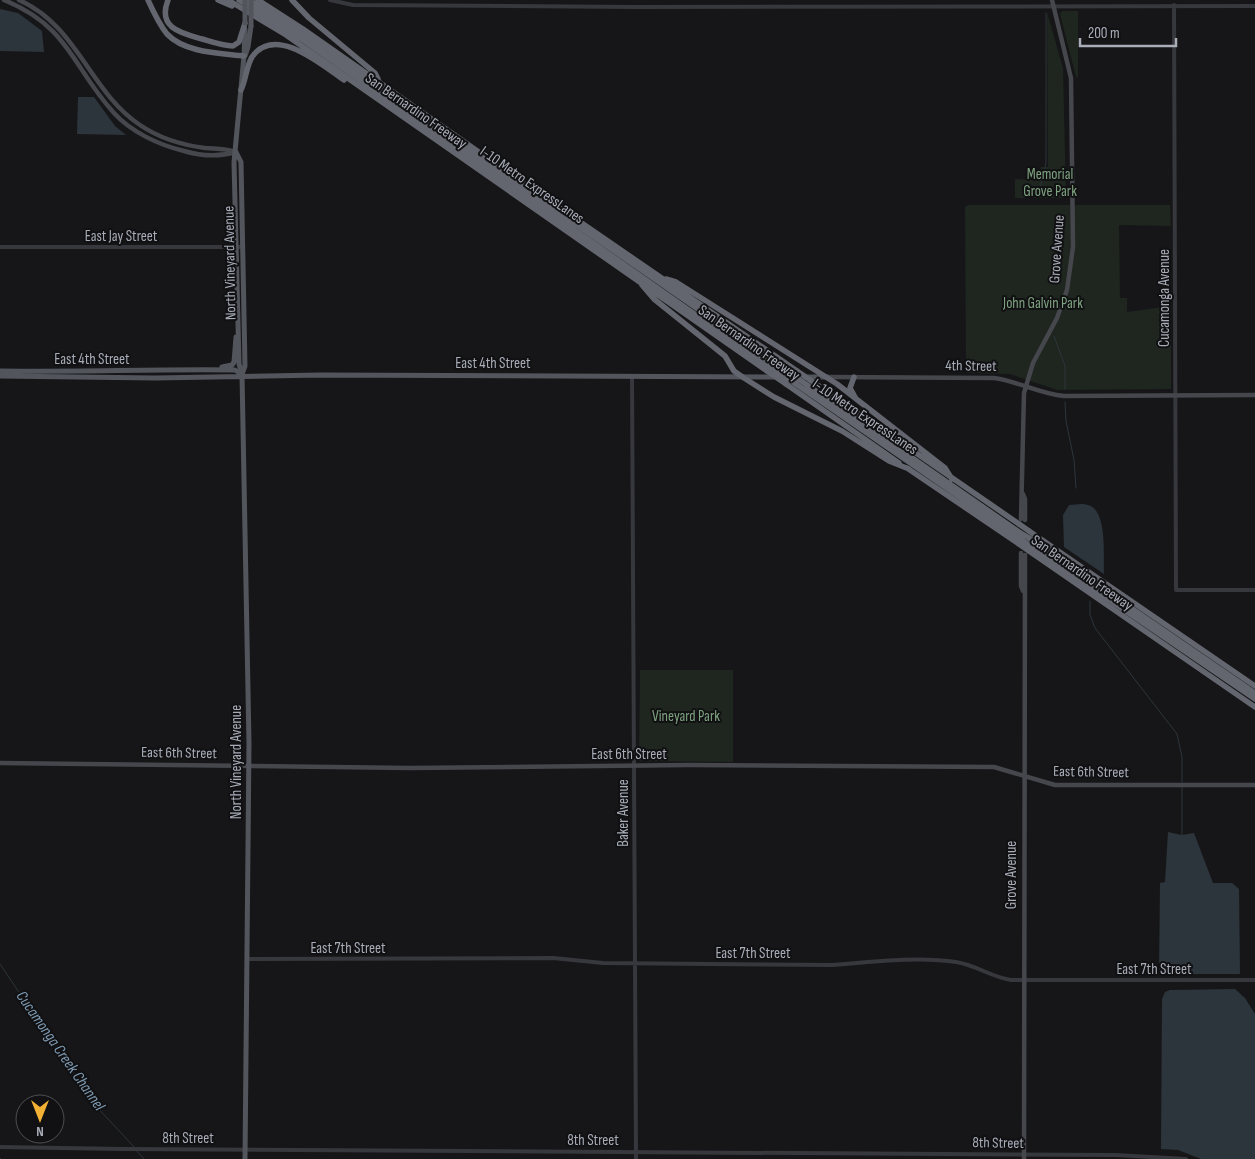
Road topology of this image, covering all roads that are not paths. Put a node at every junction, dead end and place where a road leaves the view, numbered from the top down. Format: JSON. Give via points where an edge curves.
{"nodes":[{"id":1,"x":4,"y":0,"type":"edge"},
{"id":2,"x":19,"y":0,"type":"edge"},
{"id":3,"x":148,"y":0,"type":"edge"},
{"id":4,"x":168,"y":0,"type":"edge"},
{"id":5,"x":218,"y":0,"type":"edge"},
{"id":6,"x":228,"y":0,"type":"edge"},
{"id":7,"x":239,"y":0,"type":"edge"},
{"id":8,"x":248,"y":0,"type":"edge"},
{"id":9,"x":258,"y":0,"type":"edge"},
{"id":10,"x":292,"y":0,"type":"edge"},
{"id":11,"x":330,"y":0,"type":"edge"},
{"id":12,"x":1052,"y":0,"type":"edge"},
{"id":13,"x":1174,"y":5,"type":"junction"},
{"id":14,"x":1054,"y":6,"type":"junction"},
{"id":15,"x":1255,"y":6,"type":"edge"},
{"id":16,"x":256,"y":16,"type":"junction"},
{"id":17,"x":248,"y":24,"type":"junction"},
{"id":18,"x":244,"y":56,"type":"junction"},
{"id":19,"x":379,"y":81,"type":"junction"},
{"id":20,"x":241,"y":90,"type":"junction"},
{"id":21,"x":366,"y":91,"type":"junction"},
{"id":22,"x":236,"y":152,"type":"junction"},
{"id":23,"x":0,"y":247,"type":"edge"},
{"id":24,"x":235,"y":247,"type":"junction"},
{"id":25,"x":242,"y":247,"type":"junction"},
{"id":26,"x":662,"y":278,"type":"junction"},
{"id":27,"x":639,"y":281,"type":"junction"},
{"id":28,"x":236,"y":292,"type":"junction"},
{"id":29,"x":244,"y":324,"type":"junction"},
{"id":30,"x":238,"y":332,"type":"junction"},
{"id":31,"x":177,"y":369,"type":"junction"},
{"id":32,"x":0,"y":371,"type":"edge"},
{"id":33,"x":242,"y":374,"type":"junction"},
{"id":34,"x":0,"y":376,"type":"edge"},
{"id":35,"x":632,"y":377,"type":"junction"},
{"id":36,"x":827,"y":377,"type":"junction"},
{"id":37,"x":744,"y":378,"type":"junction"},
{"id":38,"x":854,"y":378,"type":"junction"},
{"id":39,"x":1026,"y":387,"type":"junction"},
{"id":40,"x":1255,"y":395,"type":"edge"},
{"id":41,"x":1176,"y":396,"type":"junction"},
{"id":42,"x":862,"y":403,"type":"junction"},
{"id":43,"x":909,"y":469,"type":"junction"},
{"id":44,"x":952,"y":479,"type":"junction"},
{"id":45,"x":1022,"y":521,"type":"junction"},
{"id":46,"x":1019,"y":538,"type":"junction"},
{"id":47,"x":1027,"y":549,"type":"junction"},
{"id":48,"x":1255,"y":590,"type":"edge"},
{"id":49,"x":1173,"y":643,"type":"junction"},
{"id":50,"x":1208,"y":674,"type":"junction"},
{"id":51,"x":1255,"y":686,"type":"edge"},
{"id":52,"x":1255,"y":692,"type":"edge"},
{"id":53,"x":1255,"y":699,"type":"edge"},
{"id":54,"x":1255,"y":707,"type":"edge"},
{"id":55,"x":0,"y":763,"type":"edge"},
{"id":56,"x":249,"y":765,"type":"junction"},
{"id":57,"x":634,"y":766,"type":"junction"},
{"id":58,"x":1023,"y":774,"type":"junction"},
{"id":59,"x":1255,"y":785,"type":"edge"},
{"id":60,"x":247,"y":958,"type":"junction"},
{"id":61,"x":634,"y":964,"type":"junction"},
{"id":62,"x":1023,"y":980,"type":"junction"},
{"id":63,"x":1255,"y":980,"type":"edge"},
{"id":64,"x":0,"y":1147,"type":"edge"},
{"id":65,"x":245,"y":1150,"type":"junction"},
{"id":66,"x":636,"y":1151,"type":"junction"},
{"id":67,"x":1024,"y":1157,"type":"edge"},
{"id":68,"x":245,"y":1159,"type":"edge"},
{"id":69,"x":636,"y":1159,"type":"edge"},
{"id":70,"x":1186,"y":1159,"type":"edge"}],
"edges":[{"from":1,"to":22,"type":"main road","via":[[26,10],[52,29],[115,115],[143,135],[192,154],[226,156]]},
{"from":2,"to":22,"type":"main road","via":[[44,14],[58,27],[115,105],[140,126],[182,144]]},
{"from":3,"to":18,"type":"highway","via":[[164,30],[177,42]]},
{"from":4,"to":17,"type":"highway","via":[[165,13],[168,24],[189,35],[233,46],[239,42]]},
{"from":5,"to":16,"type":"highway"},
{"from":6,"to":16,"type":"highway","name":"San Bernardino Freeway"},
{"from":7,"to":46,"type":"highway","name":"I-10 Metro ExpressLanes","bridge":true,"via":[[293,33]]},
{"from":8,"to":17,"type":"main road","name":"North Vineyard Avenue","bridge":true},
{"from":8,"to":46,"type":"highway","name":"I-10 Metro ExpressLanes","bridge":true,"via":[[298,31],[807,385]]},
{"from":9,"to":19,"type":"highway","name":"San Bernardino Freeway"},
{"from":10,"to":19,"type":"highway","via":[[375,73]]},
{"from":11,"to":14,"type":"street","via":[[353,5],[502,7]]},
{"from":12,"to":14,"type":"main road","name":"Grove Avenue"},
{"from":13,"to":14,"type":"street"},
{"from":13,"to":15,"type":"street"},
{"from":13,"to":41,"type":"street","name":"Cucamonga Avenue"},
{"from":14,"to":39,"type":"main road","name":"Grove Avenue","via":[[1071,78],[1071,266],[1057,318],[1033,363]]},
{"from":16,"to":21,"type":"highway","name":"San Bernardino Freeway"},
{"from":17,"to":18,"type":"main road","name":"North Vineyard Avenue","via":[[248,47]]},
{"from":18,"to":20,"type":"main road","name":"North Vineyard Avenue"},
{"from":19,"to":26,"type":"highway","name":"San Bernardino Freeway"},
{"from":20,"to":21,"type":"highway","via":[[253,56],[262,48],[278,44],[297,50],[348,84]]},
{"from":20,"to":22,"type":"main road","name":"North Vineyard Avenue"},
{"from":21,"to":27,"type":"highway","name":"San Bernardino Freeway"},
{"from":22,"to":24,"type":"main road","name":"North Vineyard Avenue"},
{"from":22,"to":25,"type":"main road","name":"North Vineyard Avenue","via":[[241,162]]},
{"from":23,"to":24,"type":"street","name":"East Jay Street"},
{"from":24,"to":25,"type":"street","name":"East Jay Street"},
{"from":24,"to":28,"type":"main road","name":"North Vineyard Avenue"},
{"from":25,"to":29,"type":"main road","name":"North Vineyard Avenue"},
{"from":26,"to":36,"type":"highway","via":[[676,282]]},
{"from":26,"to":44,"type":"highway","name":"San Bernardino Freeway","bridge":true},
{"from":27,"to":37,"type":"highway","via":[[647,293],[725,356],[734,371]]},
{"from":27,"to":43,"type":"highway","name":"San Bernardino Freeway","bridge":true},
{"from":28,"to":29,"type":"main road"},
{"from":28,"to":30,"type":"main road","name":"North Vineyard Avenue"},
{"from":29,"to":33,"type":"main road","name":"North Vineyard Avenue","via":[[245,366]]},
{"from":30,"to":31,"type":"main road","via":[[232,365]]},
{"from":30,"to":33,"type":"main road","name":"North Vineyard Avenue"},
{"from":31,"to":32,"type":"main road","name":"East 4th Street"},
{"from":31,"to":33,"type":"main road","name":"East 4th Street","via":[[234,370]]},
{"from":33,"to":34,"type":"main road","name":"East 4th Street","via":[[161,378]]},
{"from":33,"to":35,"type":"main road","name":"East 4th Street"},
{"from":33,"to":56,"type":"main road","name":"North Vineyard Avenue"},
{"from":35,"to":37,"type":"main road","name":"East 4th Street"},
{"from":35,"to":57,"type":"street","name":"Baker Avenue"},
{"from":36,"to":37,"type":"main road","name":"4th Street"},
{"from":36,"to":38,"type":"main road","name":"4th Street"},
{"from":36,"to":42,"type":"highway"},
{"from":37,"to":43,"type":"highway","via":[[842,431],[889,461]]},
{"from":38,"to":39,"type":"main road","name":"4th Street","via":[[994,378]]},
{"from":38,"to":42,"type":"highway","via":[[850,390]]},
{"from":39,"to":41,"type":"main road","name":"4th Street","via":[[1066,396]]},
{"from":39,"to":45,"type":"main road","name":"Grove Avenue"},
{"from":40,"to":41,"type":"main road","name":"4th Street"},
{"from":41,"to":48,"type":"street","name":"Cucamonga Avenue","via":[[1176,590]]},
{"from":42,"to":44,"type":"highway","via":[[945,468]]},
{"from":43,"to":46,"type":"highway","name":"San Bernardino Freeway"},
{"from":44,"to":45,"type":"highway","name":"San Bernardino Freeway"},
{"from":45,"to":51,"type":"highway","name":"San Bernardino Freeway","bridge":true,"via":[[1029,531]]},
{"from":46,"to":47,"type":"highway","name":"San Bernardino Freeway","bridge":true},
{"from":46,"to":47,"type":"highway","name":"I-10 Metro ExpressLanes","bridge":true},
{"from":47,"to":49,"type":"highway","name":"I-10 Metro ExpressLanes"},
{"from":47,"to":50,"type":"highway","name":"San Bernardino Freeway"},
{"from":47,"to":52,"type":"highway","name":"I-10 Metro ExpressLanes"},
{"from":47,"to":58,"type":"main road","name":"Grove Avenue","via":[[1021,586]]},
{"from":49,"to":50,"type":"highway"},
{"from":49,"to":53,"type":"highway","name":"I-10 Metro ExpressLanes"},
{"from":50,"to":54,"type":"highway","name":"San Bernardino Freeway"},
{"from":55,"to":56,"type":"main road","name":"East 6th Street"},
{"from":56,"to":57,"type":"main road","name":"East 6th Street","via":[[410,768]]},
{"from":56,"to":60,"type":"main road","name":"North Vineyard Avenue"},
{"from":57,"to":58,"type":"main road","name":"East 6th Street","via":[[994,767]]},
{"from":57,"to":61,"type":"street","name":"Baker Avenue"},
{"from":58,"to":59,"type":"main road","name":"East 6th Street","via":[[1055,785]]},
{"from":58,"to":62,"type":"main road","name":"Grove Avenue"},
{"from":60,"to":61,"type":"street","name":"East 7th Street","via":[[553,958]]},
{"from":60,"to":65,"type":"main road","name":"North Vineyard Avenue"},
{"from":61,"to":62,"type":"street","name":"East 7th Street","via":[[832,965],[862,961],[948,961],[966,964],[1001,979]]},
{"from":61,"to":66,"type":"street","name":"Baker Avenue"},
{"from":62,"to":63,"type":"street","name":"East 7th Street"},
{"from":62,"to":67,"type":"main road","name":"Grove Avenue"},
{"from":64,"to":65,"type":"street","name":"8th Street"},
{"from":65,"to":66,"type":"street","name":"8th Street"},
{"from":65,"to":68,"type":"main road","name":"North Vineyard Avenue"},
{"from":66,"to":67,"type":"street","name":"8th Street"},
{"from":66,"to":69,"type":"street","name":"Baker Avenue"},
{"from":67,"to":70,"type":"street","name":"8th Street","via":[[1169,1156]]}]}
